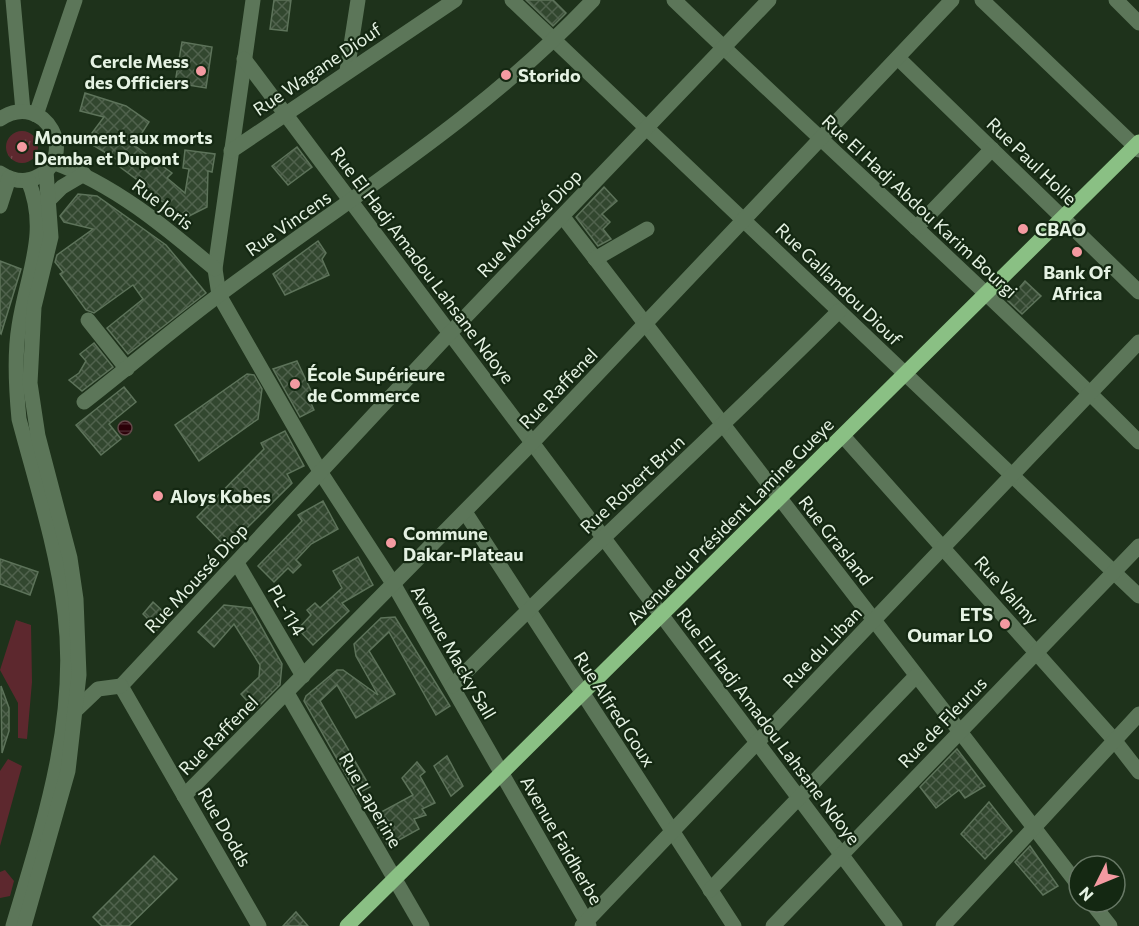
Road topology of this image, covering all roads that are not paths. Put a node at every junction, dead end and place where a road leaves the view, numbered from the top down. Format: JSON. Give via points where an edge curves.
{"nodes":[{"id":1,"x":13,"y":0,"type":"edge"},
{"id":2,"x":75,"y":0,"type":"edge"},
{"id":3,"x":253,"y":0,"type":"edge"},
{"id":4,"x":358,"y":0,"type":"edge"},
{"id":5,"x":455,"y":0,"type":"edge"},
{"id":6,"x":512,"y":0,"type":"edge"},
{"id":7,"x":593,"y":0,"type":"edge"},
{"id":8,"x":674,"y":0,"type":"edge"},
{"id":9,"x":769,"y":0,"type":"edge"},
{"id":10,"x":952,"y":0,"type":"edge"},
{"id":11,"x":982,"y":0,"type":"edge"},
{"id":12,"x":1116,"y":0,"type":"edge"},
{"id":13,"x":1139,"y":22,"type":"edge"},
{"id":14,"x":555,"y":41,"type":"junction"},
{"id":15,"x":724,"y":48,"type":"junction"},
{"id":16,"x":897,"y":58,"type":"junction"},
{"id":17,"x":244,"y":59,"type":"junction"},
{"id":18,"x":347,"y":70,"type":"junction"},
{"id":19,"x":30,"y":113,"type":"junction"},
{"id":20,"x":285,"y":114,"type":"junction"},
{"id":21,"x":0,"y":119,"type":"edge"},
{"id":22,"x":648,"y":129,"type":"junction"},
{"id":23,"x":820,"y":140,"type":"junction"},
{"id":24,"x":1138,"y":146,"type":"edge"},
{"id":25,"x":992,"y":149,"type":"junction"},
{"id":26,"x":231,"y":151,"type":"junction"},
{"id":27,"x":49,"y":167,"type":"junction"},
{"id":28,"x":84,"y":174,"type":"junction"},
{"id":29,"x":5,"y":175,"type":"edge"},
{"id":30,"x":28,"y":180,"type":"junction"},
{"id":31,"x":49,"y":200,"type":"junction"},
{"id":32,"x":352,"y":202,"type":"junction"},
{"id":33,"x":0,"y":206,"type":"edge"},
{"id":34,"x":563,"y":217,"type":"junction"},
{"id":35,"x":1063,"y":218,"type":"junction"},
{"id":36,"x":744,"y":220,"type":"junction"},
{"id":37,"x":916,"y":228,"type":"junction"},
{"id":38,"x":646,"y":229,"type":"dead end"},
{"id":39,"x":595,"y":259,"type":"junction"},
{"id":40,"x":215,"y":269,"type":"junction"},
{"id":41,"x":1139,"y":292,"type":"edge"},
{"id":42,"x":987,"y":294,"type":"junction"},
{"id":43,"x":219,"y":295,"type":"junction"},
{"id":44,"x":839,"y":311,"type":"junction"},
{"id":45,"x":88,"y":320,"type":"dead end"},
{"id":46,"x":645,"y":324,"type":"junction"},
{"id":47,"x":450,"y":333,"type":"junction"},
{"id":48,"x":1139,"y":342,"type":"edge"},
{"id":49,"x":127,"y":369,"type":"junction"},
{"id":50,"x":904,"y":373,"type":"junction"},
{"id":51,"x":1090,"y":393,"type":"junction"},
{"id":52,"x":84,"y":402,"type":"dead end"},
{"id":53,"x":725,"y":425,"type":"junction"},
{"id":54,"x":843,"y":436,"type":"junction"},
{"id":55,"x":1139,"y":442,"type":"edge"},
{"id":56,"x":532,"y":443,"type":"junction"},
{"id":57,"x":321,"y":473,"type":"junction"},
{"id":58,"x":1012,"y":475,"type":"junction"},
{"id":59,"x":780,"y":499,"type":"junction"},
{"id":60,"x":465,"y":512,"type":"junction"},
{"id":61,"x":604,"y":538,"type":"junction"},
{"id":62,"x":1139,"y":546,"type":"edge"},
{"id":63,"x":943,"y":548,"type":"junction"},
{"id":64,"x":237,"y":563,"type":"junction"},
{"id":65,"x":1114,"y":572,"type":"junction"},
{"id":66,"x":394,"y":585,"type":"junction"},
{"id":67,"x":1139,"y":596,"type":"edge"},
{"id":68,"x":527,"y":610,"type":"junction"},
{"id":69,"x":662,"y":616,"type":"junction"},
{"id":70,"x":874,"y":620,"type":"junction"},
{"id":71,"x":1036,"y":652,"type":"junction"},
{"id":72,"x":79,"y":675,"type":"junction"},
{"id":73,"x":303,"y":676,"type":"junction"},
{"id":74,"x":916,"y":676,"type":"junction"},
{"id":75,"x":121,"y":686,"type":"junction"},
{"id":76,"x":452,"y":686,"type":"junction"},
{"id":77,"x":98,"y":689,"type":"junction"},
{"id":78,"x":287,"y":693,"type":"junction"},
{"id":79,"x":582,"y":693,"type":"junction"},
{"id":80,"x":77,"y":709,"type":"junction"},
{"id":81,"x":1139,"y":714,"type":"edge"},
{"id":82,"x":960,"y":732,"type":"junction"},
{"id":83,"x":1114,"y":741,"type":"junction"},
{"id":84,"x":757,"y":742,"type":"junction"},
{"id":85,"x":1139,"y":772,"type":"edge"},
{"id":86,"x":501,"y":773,"type":"junction"},
{"id":87,"x":184,"y":796,"type":"junction"},
{"id":88,"x":798,"y":797,"type":"junction"},
{"id":89,"x":1035,"y":829,"type":"junction"},
{"id":90,"x":672,"y":832,"type":"junction"},
{"id":91,"x":841,"y":854,"type":"junction"},
{"id":92,"x":1067,"y":870,"type":"edge"},
{"id":93,"x":395,"y":879,"type":"junction"},
{"id":94,"x":710,"y":890,"type":"junction"},
{"id":95,"x":1100,"y":914,"type":"edge"},
{"id":96,"x":586,"y":924,"type":"edge"},
{"id":97,"x":13,"y":926,"type":"edge"},
{"id":98,"x":24,"y":926,"type":"edge"},
{"id":99,"x":259,"y":926,"type":"edge"},
{"id":100,"x":347,"y":926,"type":"edge"},
{"id":101,"x":422,"y":926,"type":"edge"},
{"id":102,"x":734,"y":926,"type":"edge"},
{"id":103,"x":773,"y":926,"type":"edge"},
{"id":104,"x":895,"y":926,"type":"edge"},
{"id":105,"x":943,"y":926,"type":"edge"},
{"id":106,"x":1110,"y":926,"type":"edge"}],
"edges":[{"from":1,"to":19,"type":"street"},
{"from":2,"to":19,"type":"street"},
{"from":3,"to":17,"type":"street","name":"Avenue Macky Sall"},
{"from":4,"to":18,"type":"street"},
{"from":5,"to":18,"type":"street","name":"Rue Wagane Diouf"},
{"from":6,"to":14,"type":"street","name":"Rue Gallandou Diouf"},
{"from":7,"to":14,"type":"street","name":"Rue Vincens"},
{"from":8,"to":15,"type":"street","name":"Rue El Hadj Abdou Karim Bourgi"},
{"from":9,"to":15,"type":"street","name":"Rue Moussé Diop"},
{"from":10,"to":16,"type":"street","name":"Rue Raffenel"},
{"from":11,"to":24,"type":"street"},
{"from":12,"to":13,"type":"street"},
{"from":14,"to":22,"type":"street","name":"Rue Gallandou Diouf"},
{"from":14,"to":32,"type":"street","name":"Rue Vincens"},
{"from":15,"to":22,"type":"street","name":"Rue Moussé Diop"},
{"from":15,"to":23,"type":"street","name":"Rue El Hadj Abdou Karim Bourgi"},
{"from":16,"to":23,"type":"street","name":"Rue Raffenel"},
{"from":16,"to":25,"type":"street","name":"Rue Paul Holle"},
{"from":17,"to":20,"type":"street","name":"Rue El Hadj Amadou Lahsane Ndoye"},
{"from":17,"to":26,"type":"street","name":"Avenue Macky Sall"},
{"from":18,"to":20,"type":"street","name":"Rue Wagane Diouf"},
{"from":19,"to":21,"type":"street"},
{"from":19,"to":27,"type":"street","via":[[46,122],[56,138]]},
{"from":20,"to":26,"type":"street","name":"Rue Wagane Diouf"},
{"from":20,"to":32,"type":"street","name":"Rue El Hadj Amadou Lahsane Ndoye"},
{"from":22,"to":34,"type":"street","name":"Rue Moussé Diop"},
{"from":22,"to":36,"type":"street","name":"Rue Gallandou Diouf"},
{"from":23,"to":36,"type":"street","name":"Rue Raffenel"},
{"from":23,"to":37,"type":"street","name":"Rue El Hadj Abdou Karim Bourgi"},
{"from":24,"to":35,"type":"main road","name":"Avenue du Président Lamine Gueye"},
{"from":25,"to":35,"type":"street","name":"Rue Paul Holle"},
{"from":25,"to":37,"type":"street"},
{"from":26,"to":40,"type":"street","name":"Avenue Macky Sall"},
{"from":27,"to":28,"type":"street","name":"Rue Joris"},
{"from":27,"to":30,"type":"street"},
{"from":27,"to":31,"type":"street"},
{"from":28,"to":31,"type":"street"},
{"from":28,"to":40,"type":"street","name":"Rue Joris","via":[[106,186]]},
{"from":29,"to":30,"type":"street"},
{"from":29,"to":33,"type":"street"},
{"from":30,"to":97,"type":"street","via":[[36,201],[38,237],[19,326],[17,398],[60,578],[67,662],[57,773]]},
{"from":31,"to":72,"type":"street","via":[[51,237],[34,307],[30,382],[38,436],[70,558]]},
{"from":32,"to":43,"type":"street","name":"Rue Vincens"},
{"from":32,"to":47,"type":"street","name":"Rue El Hadj Amadou Lahsane Ndoye"},
{"from":34,"to":39,"type":"street","name":"Rue Grasland"},
{"from":34,"to":47,"type":"street","name":"Rue Moussé Diop"},
{"from":35,"to":41,"type":"street","name":"Rue Paul Holle"},
{"from":35,"to":42,"type":"main road","name":"Avenue du Président Lamine Gueye"},
{"from":36,"to":44,"type":"street","name":"Rue Gallandou Diouf"},
{"from":36,"to":46,"type":"street","name":"Rue Raffenel"},
{"from":37,"to":42,"type":"street","name":"Rue El Hadj Abdou Karim Bourgi"},
{"from":38,"to":39,"type":"street"},
{"from":39,"to":46,"type":"street","name":"Rue Grasland"},
{"from":40,"to":43,"type":"street","name":"Avenue Macky Sall"},
{"from":42,"to":50,"type":"main road","name":"Avenue du Président Lamine Gueye"},
{"from":42,"to":51,"type":"street","name":"Rue El Hadj Abdou Karim Bourgi"},
{"from":43,"to":49,"type":"street","name":"Rue Vincens"},
{"from":43,"to":57,"type":"street","name":"Avenue Macky Sall"},
{"from":44,"to":50,"type":"street","name":"Rue Gallandou Diouf"},
{"from":44,"to":53,"type":"street","name":"Rue Robert Brun"},
{"from":45,"to":49,"type":"street"},
{"from":46,"to":53,"type":"street","name":"Rue Grasland"},
{"from":46,"to":56,"type":"street","name":"Rue Raffenel"},
{"from":47,"to":56,"type":"street","name":"Rue El Hadj Amadou Lahsane Ndoye"},
{"from":47,"to":57,"type":"street","name":"Rue Moussé Diop"},
{"from":48,"to":51,"type":"street","name":"Rue du Liban"},
{"from":49,"to":52,"type":"street","name":"Rue Vincens"},
{"from":50,"to":54,"type":"main road","name":"Avenue du Président Lamine Gueye"},
{"from":50,"to":58,"type":"street","name":"Rue Gallandou Diouf"},
{"from":51,"to":55,"type":"street","name":"Rue El Hadj Abdou Karim Bourgi"},
{"from":51,"to":58,"type":"street","name":"Rue du Liban"},
{"from":53,"to":59,"type":"street","name":"Rue Grasland"},
{"from":53,"to":61,"type":"street","name":"Rue Robert Brun"},
{"from":54,"to":59,"type":"main road","name":"Avenue du Président Lamine Gueye"},
{"from":54,"to":63,"type":"street","name":"Rue Valmy"},
{"from":56,"to":60,"type":"street","name":"Rue Raffenel"},
{"from":56,"to":61,"type":"street","name":"Rue El Hadj Amadou Lahsane Ndoye"},
{"from":57,"to":64,"type":"street","name":"Rue Moussé Diop"},
{"from":57,"to":66,"type":"street","name":"Avenue Macky Sall"},
{"from":58,"to":63,"type":"street","name":"Rue du Liban"},
{"from":58,"to":65,"type":"street","name":"Rue Gallandou Diouf"},
{"from":59,"to":69,"type":"main road","name":"Avenue du Président Lamine Gueye"},
{"from":59,"to":70,"type":"street","name":"Rue Grasland"},
{"from":60,"to":66,"type":"street","name":"Rue Raffenel"},
{"from":60,"to":68,"type":"street","name":"Rue Alfred Goux"},
{"from":61,"to":68,"type":"street","name":"Rue Robert Brun"},
{"from":61,"to":69,"type":"street","name":"Rue El Hadj Amadou Lahsane Ndoye"},
{"from":62,"to":65,"type":"street","name":"Rue de Fleurus"},
{"from":63,"to":70,"type":"street","name":"Rue du Liban"},
{"from":63,"to":71,"type":"street","name":"Rue Valmy"},
{"from":64,"to":73,"type":"street","name":"PL-114"},
{"from":64,"to":75,"type":"street","name":"Rue Moussé Diop"},
{"from":65,"to":67,"type":"street","name":"Rue Gallandou Diouf"},
{"from":65,"to":71,"type":"street","name":"Rue de Fleurus"},
{"from":66,"to":73,"type":"street","name":"Rue Raffenel"},
{"from":66,"to":76,"type":"street","name":"Avenue Macky Sall"},
{"from":68,"to":76,"type":"street","name":"Rue Robert Brun"},
{"from":68,"to":79,"type":"street","name":"Rue Alfred Goux"},
{"from":69,"to":79,"type":"main road","name":"Avenue du Président Lamine Gueye"},
{"from":69,"to":84,"type":"street","name":"Rue El Hadj Amadou Lahsane Ndoye"},
{"from":70,"to":74,"type":"street","name":"Rue Grasland"},
{"from":70,"to":84,"type":"street","name":"Rue du Liban"},
{"from":71,"to":82,"type":"street","name":"Rue de Fleurus"},
{"from":71,"to":83,"type":"street","name":"Rue Valmy"},
{"from":72,"to":77,"type":"street"},
{"from":72,"to":80,"type":"street"},
{"from":73,"to":78,"type":"street","name":"Rue Raffenel"},
{"from":74,"to":82,"type":"street","name":"Rue Grasland"},
{"from":74,"to":88,"type":"street"},
{"from":75,"to":77,"type":"street"},
{"from":75,"to":87,"type":"street","name":"Rue Dodds"},
{"from":76,"to":86,"type":"street","name":"Avenue Macky Sall"},
{"from":77,"to":80,"type":"street"},
{"from":78,"to":87,"type":"street","name":"Rue Raffenel"},
{"from":78,"to":93,"type":"street","name":"Rue Laperine"},
{"from":79,"to":86,"type":"main road","name":"Avenue du Président Lamine Gueye"},
{"from":79,"to":90,"type":"street","name":"Rue Alfred Goux"},
{"from":80,"to":98,"type":"street","via":[[68,771]]},
{"from":81,"to":83,"type":"street"},
{"from":82,"to":89,"type":"street","name":"Rue Grasland"},
{"from":82,"to":91,"type":"street","name":"Rue de Fleurus"},
{"from":83,"to":85,"type":"street","name":"Rue Valmy"},
{"from":83,"to":89,"type":"street"},
{"from":84,"to":88,"type":"street","name":"Rue El Hadj Amadou Lahsane Ndoye"},
{"from":84,"to":90,"type":"street","name":"Rue du Liban"},
{"from":86,"to":93,"type":"main road","name":"Avenue du Président Lamine Gueye"},
{"from":86,"to":96,"type":"street","name":"Avenue Faidherbe"},
{"from":87,"to":99,"type":"street","name":"Rue Dodds"},
{"from":88,"to":91,"type":"street","name":"Rue El Hadj Amadou Lahsane Ndoye"},
{"from":88,"to":94,"type":"street"},
{"from":89,"to":92,"type":"street","name":"Rue Grasland"},
{"from":89,"to":105,"type":"street"},
{"from":90,"to":94,"type":"street","name":"Rue Alfred Goux"},
{"from":90,"to":96,"type":"street","name":"Rue du Liban"},
{"from":91,"to":103,"type":"street","name":"Rue de Fleurus"},
{"from":91,"to":104,"type":"street","name":"Rue El Hadj Amadou Lahsane Ndoye"},
{"from":93,"to":100,"type":"main road","name":"Avenue du Président Lamine Gueye"},
{"from":93,"to":101,"type":"street","name":"Rue Laperine"},
{"from":94,"to":102,"type":"street","name":"Rue Alfred Goux"},
{"from":95,"to":106,"type":"street"}]}
